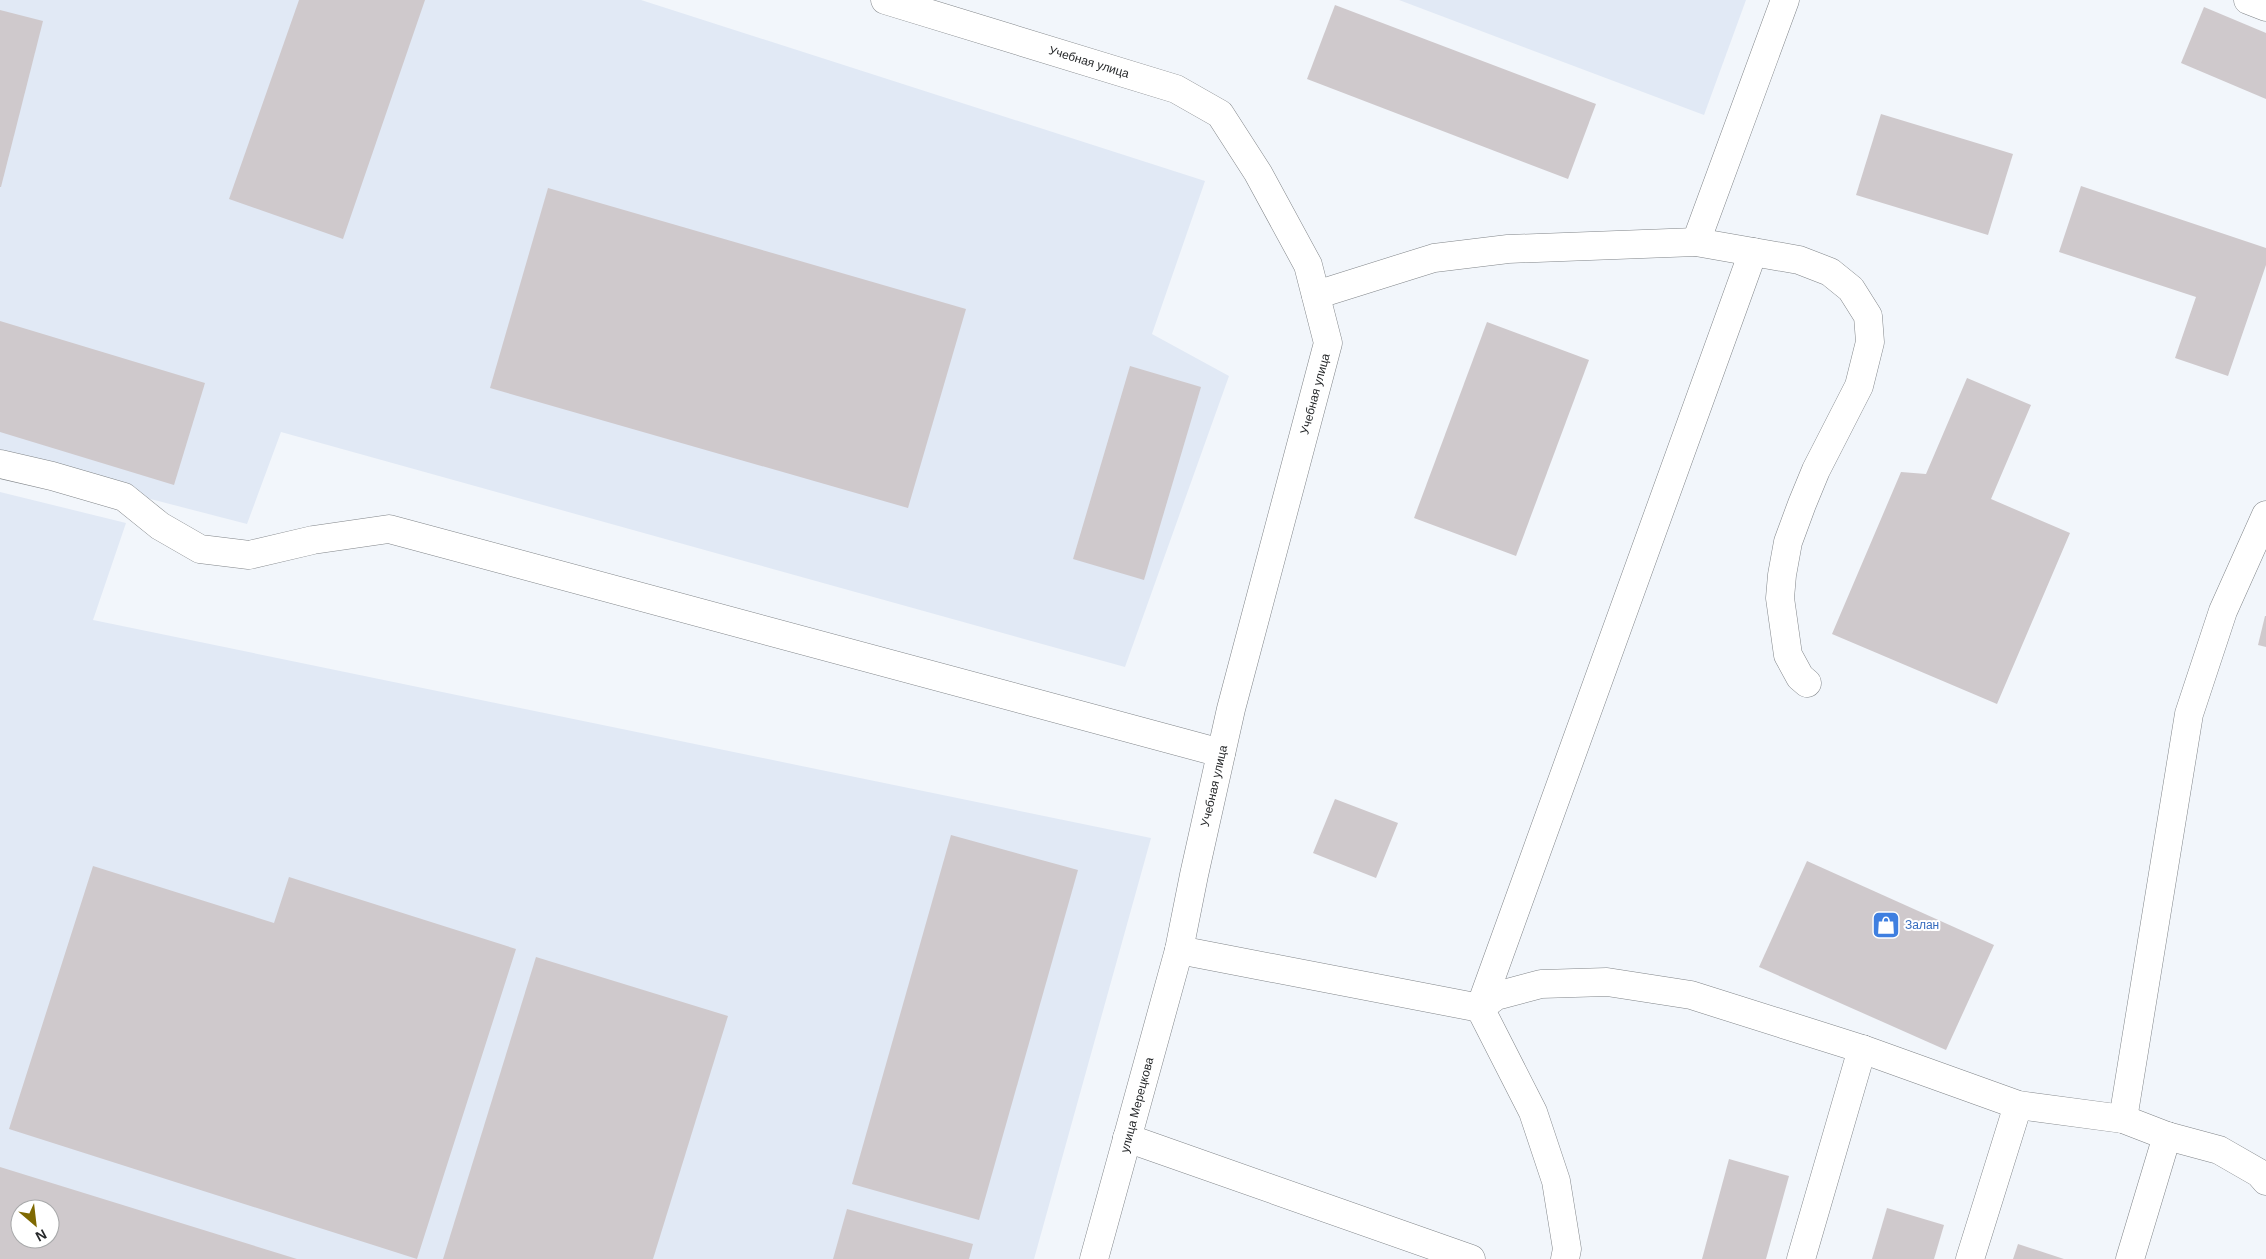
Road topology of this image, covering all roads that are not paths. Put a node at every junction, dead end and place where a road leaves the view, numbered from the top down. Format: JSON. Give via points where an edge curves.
{"nodes":[{"id":1,"x":885,"y":0,"type":"edge"},
{"id":2,"x":1785,"y":0,"type":"edge"},
{"id":3,"x":2248,"y":0,"type":"edge"},
{"id":4,"x":2266,"y":7,"type":"edge"},
{"id":5,"x":1696,"y":242,"type":"junction"},
{"id":6,"x":1753,"y":252,"type":"junction"},
{"id":7,"x":1316,"y":295,"type":"junction"},
{"id":8,"x":0,"y":464,"type":"edge"},
{"id":9,"x":2266,"y":515,"type":"edge"},
{"id":10,"x":1807,"y":683,"type":"dead end"},
{"id":11,"x":1221,"y":752,"type":"junction"},
{"id":12,"x":1179,"y":950,"type":"junction"},
{"id":13,"x":1480,"y":1008,"type":"junction"},
{"id":14,"x":1862,"y":1049,"type":"junction"},
{"id":15,"x":2018,"y":1105,"type":"junction"},
{"id":16,"x":2123,"y":1119,"type":"junction"},
{"id":17,"x":2167,"y":1136,"type":"junction"},
{"id":18,"x":1128,"y":1138,"type":"junction"},
{"id":19,"x":2266,"y":1181,"type":"edge"},
{"id":20,"x":1094,"y":1259,"type":"edge"},
{"id":21,"x":1471,"y":1259,"type":"edge"},
{"id":22,"x":1565,"y":1259,"type":"edge"},
{"id":23,"x":1801,"y":1259,"type":"edge"},
{"id":24,"x":1970,"y":1259,"type":"edge"},
{"id":25,"x":2130,"y":1259,"type":"edge"}],
"edges":[{"from":1,"to":7,"type":"street","name":"Учебная улица","via":[[1176,89],[1220,114],[1258,173],[1308,265]]},
{"from":2,"to":5,"type":"street"},
{"from":3,"to":4,"type":"street"},
{"from":5,"to":6,"type":"street"},
{"from":5,"to":7,"type":"street","via":[[1508,249],[1434,258]]},
{"from":6,"to":10,"type":"street","via":[[1799,260],[1830,272],[1851,289],[1868,316],[1870,342],[1859,386],[1816,470],[1788,542],[1782,575],[1780,598],[1788,655]]},
{"from":6,"to":13,"type":"street"},
{"from":7,"to":11,"type":"street","name":"Учебная улица","via":[[1328,343]]},
{"from":8,"to":11,"type":"street","via":[[124,497],[160,526],[200,549],[249,555],[313,540],[389,529]]},
{"from":9,"to":16,"type":"street","via":[[2223,611],[2189,714]]},
{"from":11,"to":12,"type":"street","name":"Учебная улица"},
{"from":12,"to":13,"type":"street"},
{"from":12,"to":18,"type":"street","name":"улица Мерецкова"},
{"from":13,"to":14,"type":"street","via":[[1496,996],[1541,984],[1607,982],[1690,995]]},
{"from":13,"to":22,"type":"street","via":[[1533,1112],[1556,1182],[1567,1250]]},
{"from":14,"to":15,"type":"street"},
{"from":14,"to":23,"type":"street"},
{"from":15,"to":16,"type":"street"},
{"from":15,"to":24,"type":"street"},
{"from":16,"to":17,"type":"street"},
{"from":17,"to":19,"type":"street","via":[[2219,1150],[2259,1173]]},
{"from":17,"to":25,"type":"street"},
{"from":18,"to":20,"type":"street","name":"улица Мерецкова"},
{"from":18,"to":21,"type":"street"}]}
